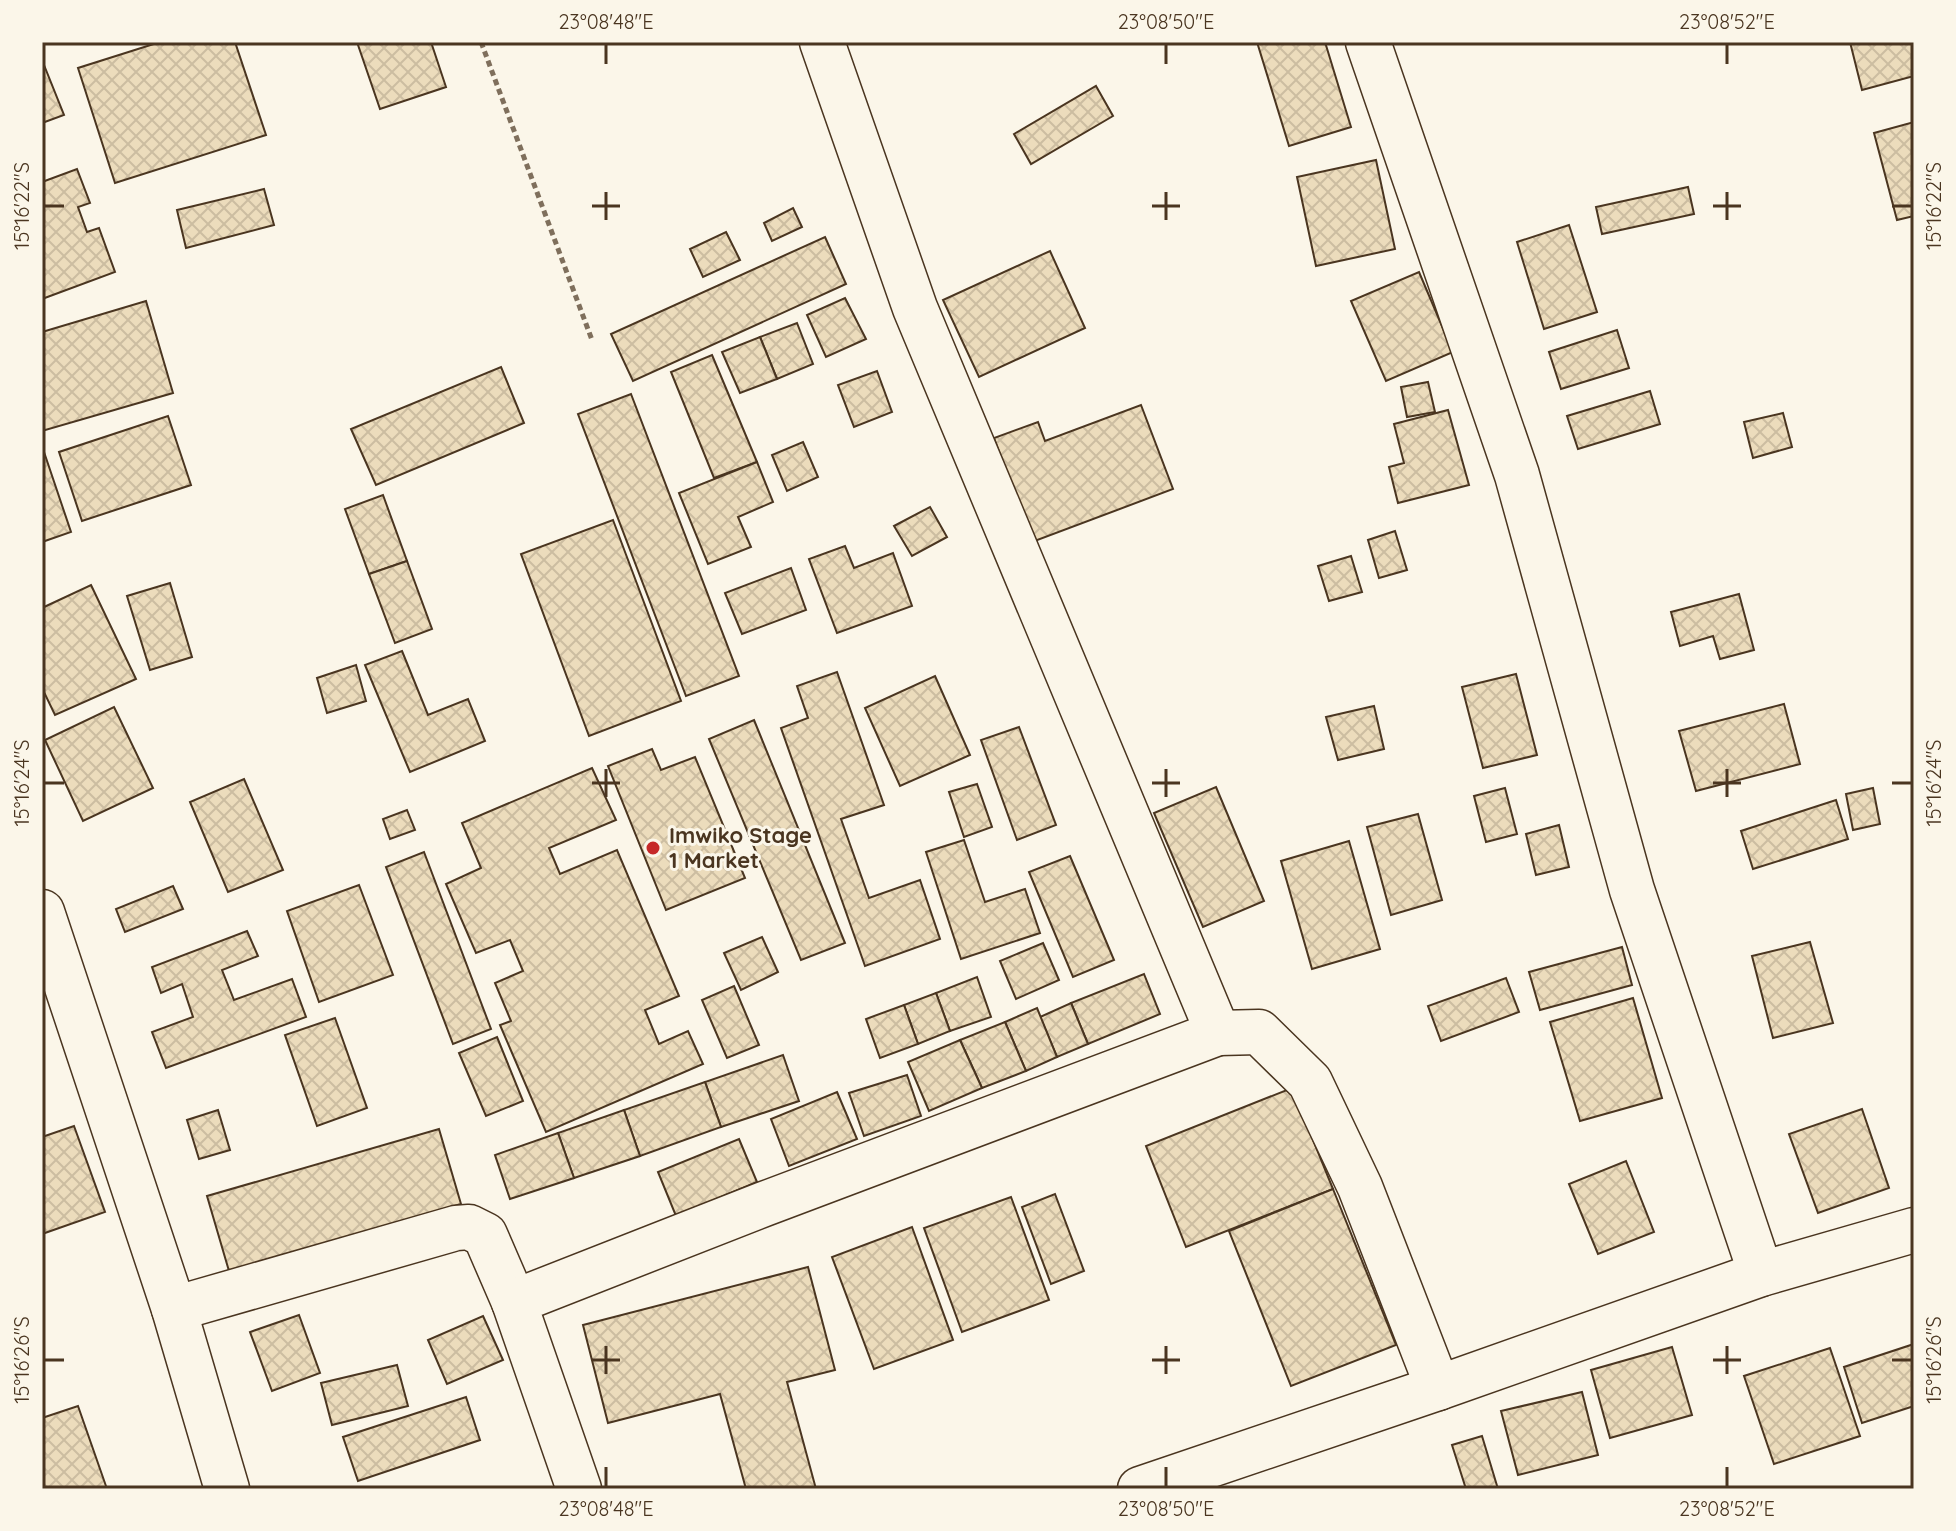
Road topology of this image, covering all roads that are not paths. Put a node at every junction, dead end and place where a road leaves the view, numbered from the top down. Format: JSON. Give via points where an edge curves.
{"nodes":[{"id":1,"x":822,"y":42,"type":"edge"},
{"id":2,"x":1368,"y":42,"type":"edge"},
{"id":3,"x":42,"y":912,"type":"edge"},
{"id":4,"x":1218,"y":1033,"type":"junction"},
{"id":5,"x":1914,"y":1230,"type":"edge"},
{"id":6,"x":1761,"y":1274,"type":"junction"},
{"id":7,"x":514,"y":1302,"type":"junction"},
{"id":8,"x":174,"y":1309,"type":"junction"},
{"id":9,"x":1438,"y":1388,"type":"junction"},
{"id":10,"x":227,"y":1489,"type":"edge"},
{"id":11,"x":579,"y":1489,"type":"edge"},
{"id":12,"x":1140,"y":1489,"type":"edge"}],
"edges":[{"from":1,"to":4,"type":"street","via":[[915,308]]},
{"from":2,"to":6,"type":"street","via":[[1517,475],[1632,890]]},
{"from":3,"to":8,"type":"street"},
{"from":4,"to":7,"type":"street"},
{"from":4,"to":9,"type":"street","via":[[1259,1032],[1310,1082],[1360,1187]]},
{"from":5,"to":6,"type":"street"},
{"from":6,"to":9,"type":"street"},
{"from":7,"to":8,"type":"street","via":[[485,1235],[469,1227]]},
{"from":7,"to":11,"type":"street"},
{"from":8,"to":10,"type":"street"},
{"from":9,"to":12,"type":"street"}]}
